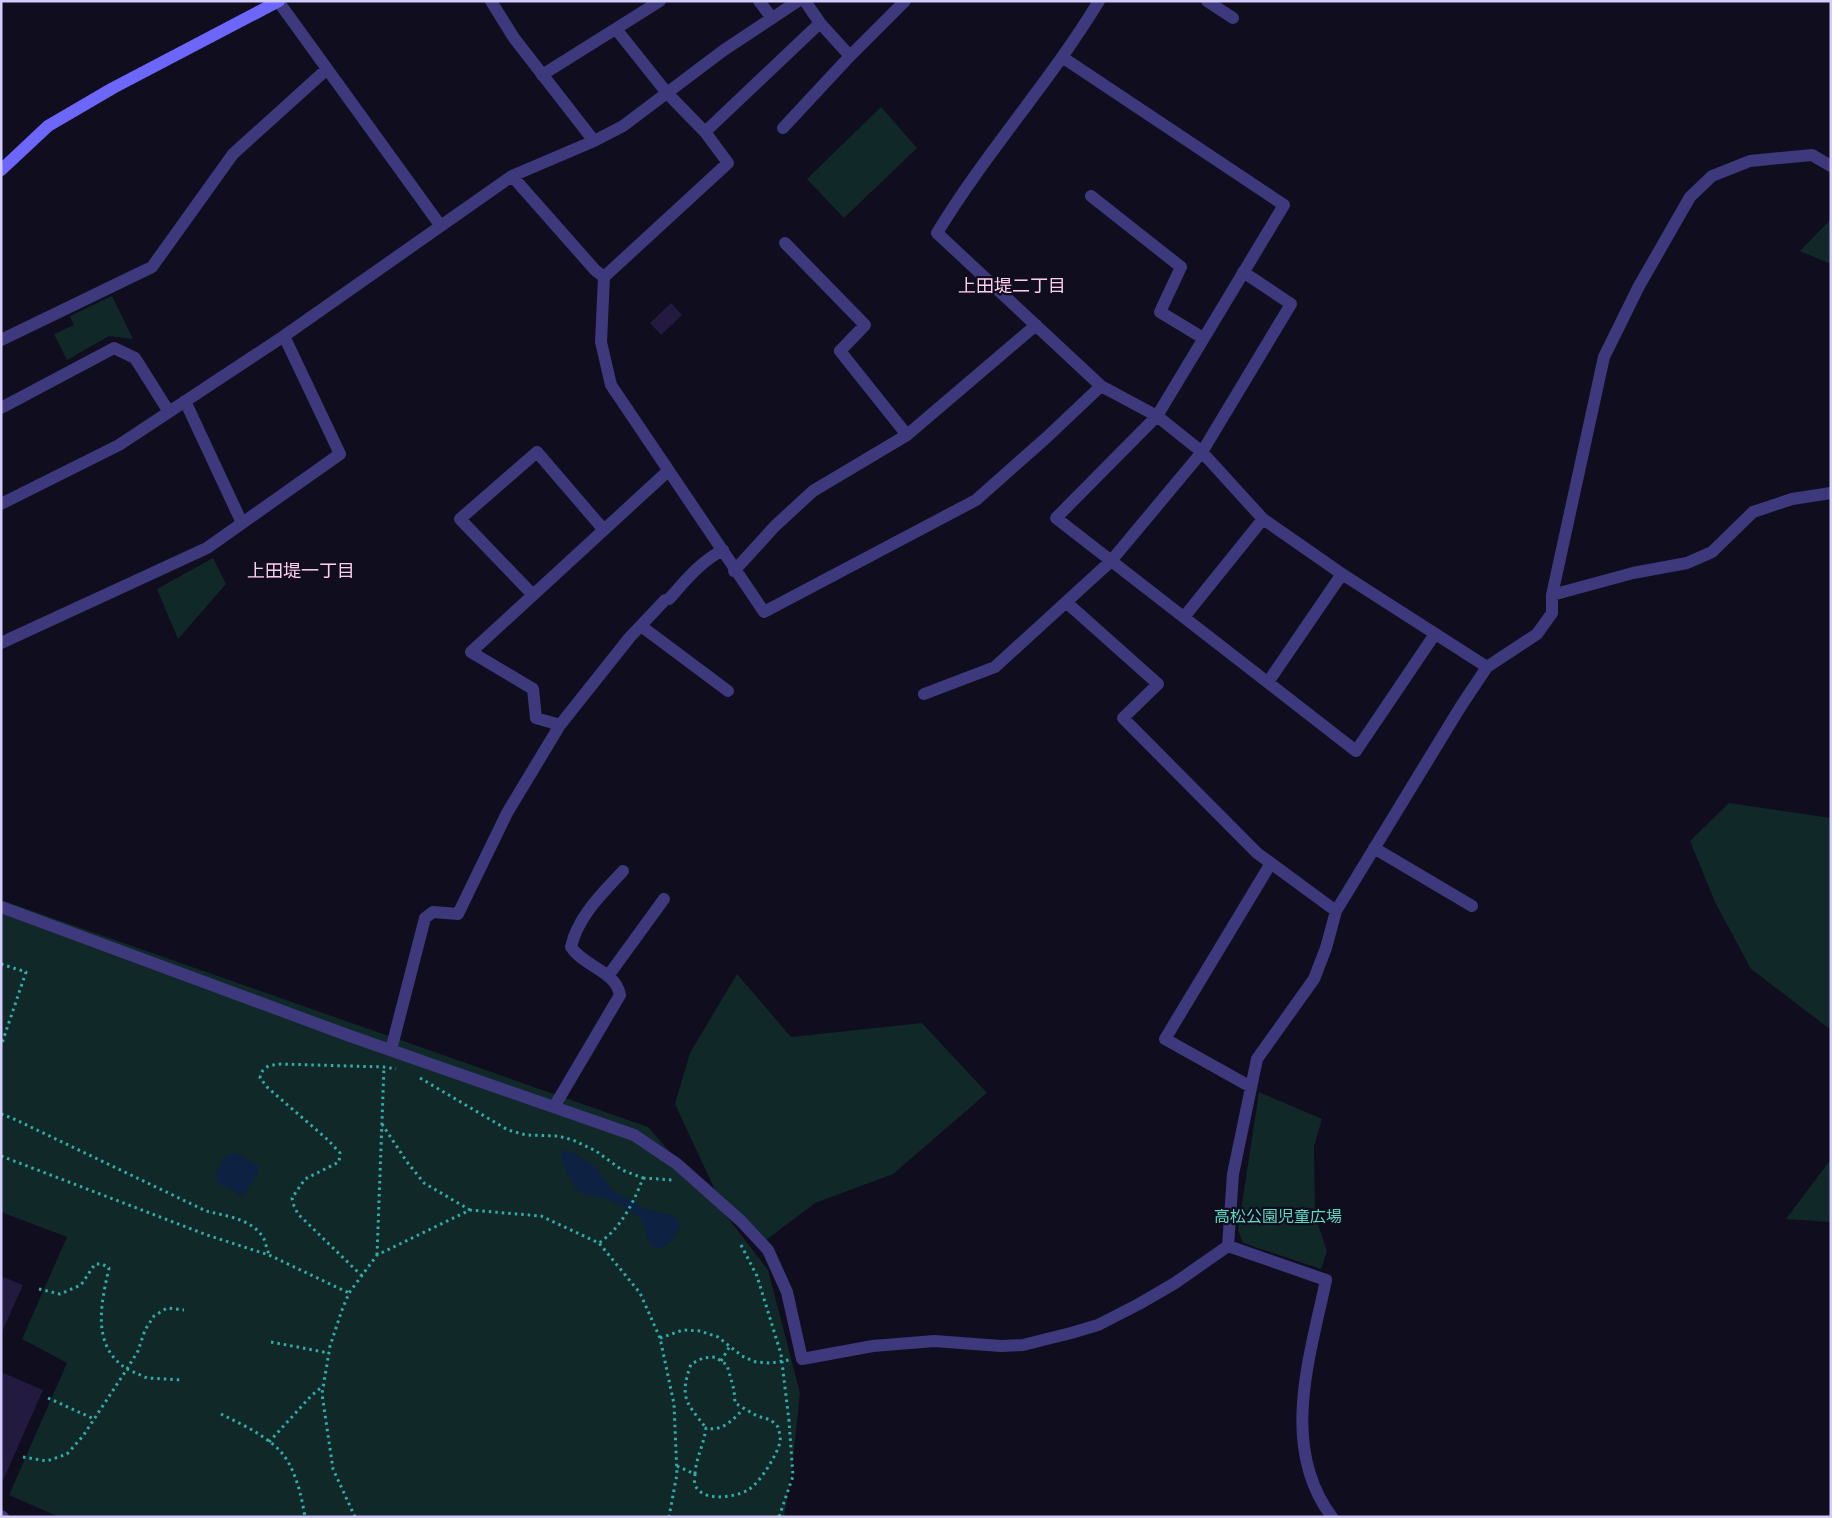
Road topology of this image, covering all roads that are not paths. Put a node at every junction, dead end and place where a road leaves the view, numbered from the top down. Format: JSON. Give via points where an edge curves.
{"nodes":[{"id":1,"x":279,"y":1,"type":"edge"},
{"id":2,"x":491,"y":1,"type":"edge"},
{"id":3,"x":660,"y":1,"type":"edge"},
{"id":4,"x":759,"y":1,"type":"edge"},
{"id":5,"x":798,"y":1,"type":"edge"},
{"id":6,"x":804,"y":1,"type":"edge"},
{"id":7,"x":905,"y":1,"type":"edge"},
{"id":8,"x":1099,"y":1,"type":"edge"},
{"id":9,"x":1207,"y":1,"type":"edge"},
{"id":10,"x":772,"y":18,"type":"junction"},
{"id":11,"x":1233,"y":18,"type":"dead end"},
{"id":12,"x":820,"y":23,"type":"junction"},
{"id":13,"x":616,"y":29,"type":"junction"},
{"id":14,"x":850,"y":56,"type":"junction"},
{"id":15,"x":1062,"y":57,"type":"junction"},
{"id":16,"x":327,"y":69,"type":"junction"},
{"id":17,"x":542,"y":75,"type":"junction"},
{"id":18,"x":667,"y":93,"type":"junction"},
{"id":19,"x":783,"y":128,"type":"dead end"},
{"id":20,"x":705,"y":132,"type":"junction"},
{"id":21,"x":594,"y":141,"type":"junction"},
{"id":22,"x":1831,"y":166,"type":"edge"},
{"id":23,"x":1,"y":170,"type":"edge"},
{"id":24,"x":512,"y":176,"type":"junction"},
{"id":25,"x":1091,"y":196,"type":"dead end"},
{"id":26,"x":440,"y":225,"type":"junction"},
{"id":27,"x":786,"y":243,"type":"dead end"},
{"id":28,"x":1243,"y":272,"type":"junction"},
{"id":29,"x":604,"y":276,"type":"junction"},
{"id":30,"x":1036,"y":325,"type":"junction"},
{"id":31,"x":284,"y":336,"type":"junction"},
{"id":32,"x":1203,"y":338,"type":"junction"},
{"id":33,"x":1,"y":340,"type":"edge"},
{"id":34,"x":1101,"y":386,"type":"junction"},
{"id":35,"x":185,"y":401,"type":"junction"},
{"id":36,"x":1,"y":408,"type":"edge"},
{"id":37,"x":169,"y":412,"type":"junction"},
{"id":38,"x":1157,"y":416,"type":"junction"},
{"id":39,"x":907,"y":435,"type":"junction"},
{"id":40,"x":1202,"y":452,"type":"junction"},
{"id":41,"x":668,"y":471,"type":"junction"},
{"id":42,"x":1831,"y":493,"type":"edge"},
{"id":43,"x":1,"y":504,"type":"edge"},
{"id":44,"x":1263,"y":519,"type":"junction"},
{"id":45,"x":242,"y":523,"type":"junction"},
{"id":46,"x":604,"y":530,"type":"junction"},
{"id":47,"x":723,"y":550,"type":"junction"},
{"id":48,"x":1111,"y":561,"type":"junction"},
{"id":49,"x":734,"y":571,"type":"junction"},
{"id":50,"x":1342,"y":574,"type":"junction"},
{"id":51,"x":1552,"y":595,"type":"junction"},
{"id":52,"x":533,"y":596,"type":"junction"},
{"id":53,"x":1066,"y":602,"type":"junction"},
{"id":54,"x":1184,"y":618,"type":"junction"},
{"id":55,"x":641,"y":626,"type":"junction"},
{"id":56,"x":1435,"y":634,"type":"junction"},
{"id":57,"x":1,"y":643,"type":"edge"},
{"id":58,"x":1487,"y":667,"type":"junction"},
{"id":59,"x":1268,"y":682,"type":"junction"},
{"id":60,"x":728,"y":691,"type":"dead end"},
{"id":61,"x":924,"y":694,"type":"dead end"},
{"id":62,"x":560,"y":725,"type":"junction"},
{"id":63,"x":1374,"y":848,"type":"junction"},
{"id":64,"x":1271,"y":863,"type":"junction"},
{"id":65,"x":622,"y":871,"type":"dead end"},
{"id":66,"x":664,"y":899,"type":"dead end"},
{"id":67,"x":1472,"y":906,"type":"dead end"},
{"id":68,"x":1,"y":907,"type":"edge"},
{"id":69,"x":1336,"y":911,"type":"junction"},
{"id":70,"x":608,"y":976,"type":"junction"},
{"id":71,"x":391,"y":1050,"type":"junction"},
{"id":72,"x":1251,"y":1087,"type":"junction"},
{"id":73,"x":554,"y":1107,"type":"junction"},
{"id":74,"x":1228,"y":1246,"type":"junction"},
{"id":75,"x":1332,"y":1517,"type":"edge"}],
"edges":[{"from":1,"to":16,"type":"street"},
{"from":1,"to":23,"type":"street","via":[[48,126]]},
{"from":2,"to":17,"type":"street"},
{"from":3,"to":13,"type":"street"},
{"from":4,"to":10,"type":"street"},
{"from":5,"to":10,"type":"street"},
{"from":6,"to":12,"type":"street"},
{"from":7,"to":14,"type":"street"},
{"from":8,"to":15,"type":"street"},
{"from":9,"to":11,"type":"street"},
{"from":10,"to":18,"type":"street"},
{"from":12,"to":14,"type":"street"},
{"from":12,"to":20,"type":"street"},
{"from":13,"to":17,"type":"street"},
{"from":13,"to":18,"type":"street"},
{"from":14,"to":19,"type":"street"},
{"from":15,"to":28,"type":"street","via":[[1284,205]]},
{"from":15,"to":30,"type":"street","via":[[937,233]]},
{"from":16,"to":26,"type":"street"},
{"from":16,"to":33,"type":"street","via":[[233,154],[152,267]]},
{"from":17,"to":21,"type":"street"},
{"from":18,"to":20,"type":"street"},
{"from":18,"to":21,"type":"street","via":[[623,126]]},
{"from":20,"to":29,"type":"street","via":[[728,163]]},
{"from":21,"to":24,"type":"street"},
{"from":22,"to":51,"type":"street","via":[[1812,155],[1750,161],[1712,176],[1690,197],[1639,286],[1604,357]]},
{"from":24,"to":26,"type":"street"},
{"from":24,"to":29,"type":"street","via":[[595,270]]},
{"from":25,"to":32,"type":"street","via":[[1181,267],[1160,312]]},
{"from":26,"to":31,"type":"street"},
{"from":27,"to":39,"type":"street","via":[[865,325],[840,351]]},
{"from":28,"to":32,"type":"street"},
{"from":28,"to":40,"type":"street","via":[[1291,304]]},
{"from":29,"to":41,"type":"street","via":[[601,342],[611,385]]},
{"from":30,"to":34,"type":"street"},
{"from":30,"to":39,"type":"street"},
{"from":31,"to":35,"type":"street"},
{"from":31,"to":45,"type":"street","via":[[340,454]]},
{"from":32,"to":38,"type":"street"},
{"from":34,"to":38,"type":"street"},
{"from":34,"to":49,"type":"street","via":[[976,500],[764,612]]},
{"from":35,"to":37,"type":"street"},
{"from":35,"to":45,"type":"street"},
{"from":36,"to":37,"type":"street","via":[[114,348],[135,358]]},
{"from":37,"to":43,"type":"street","via":[[119,445]]},
{"from":38,"to":40,"type":"street"},
{"from":38,"to":48,"type":"street","via":[[1056,518]]},
{"from":39,"to":49,"type":"street","via":[[813,491]]},
{"from":40,"to":44,"type":"street"},
{"from":40,"to":48,"type":"street"},
{"from":41,"to":46,"type":"street"},
{"from":41,"to":47,"type":"street"},
{"from":42,"to":51,"type":"street","via":[[1792,499],[1753,512],[1712,552],[1687,563],[1633,573]]},
{"from":44,"to":50,"type":"street"},
{"from":44,"to":54,"type":"street"},
{"from":45,"to":57,"type":"street","via":[[206,548]]},
{"from":46,"to":52,"type":"street"},
{"from":46,"to":52,"type":"street","via":[[537,452],[460,518]]},
{"from":47,"to":49,"type":"street"},
{"from":47,"to":55,"type":"street","via":[[696,568]]},
{"from":48,"to":53,"type":"street"},
{"from":48,"to":54,"type":"street"},
{"from":50,"to":56,"type":"street"},
{"from":50,"to":59,"type":"street"},
{"from":51,"to":58,"type":"street","via":[[1552,613],[1537,634]]},
{"from":52,"to":62,"type":"street","via":[[471,652],[533,689],[536,718]]},
{"from":53,"to":61,"type":"street","via":[[995,667]]},
{"from":53,"to":64,"type":"street","via":[[1158,684],[1123,718],[1257,853]]},
{"from":54,"to":59,"type":"street"},
{"from":55,"to":60,"type":"street"},
{"from":55,"to":62,"type":"street"},
{"from":56,"to":58,"type":"street"},
{"from":56,"to":59,"type":"street","via":[[1356,751]]},
{"from":58,"to":63,"type":"street"},
{"from":62,"to":71,"type":"street","via":[[507,813],[458,914],[433,912],[425,918]]},
{"from":63,"to":67,"type":"street"},
{"from":63,"to":69,"type":"street"},
{"from":64,"to":69,"type":"street"},
{"from":64,"to":72,"type":"street","via":[[1165,1039]]},
{"from":65,"to":70,"type":"street","via":[[590,906],[571,947],[575,954]]},
{"from":66,"to":70,"type":"street"},
{"from":68,"to":71,"type":"street"},
{"from":69,"to":72,"type":"street","via":[[1314,979],[1257,1059]]},
{"from":70,"to":73,"type":"street","via":[[619,987],[620,995]]},
{"from":71,"to":73,"type":"street"},
{"from":72,"to":74,"type":"street","via":[[1233,1174]]},
{"from":73,"to":74,"type":"street","via":[[634,1135],[677,1164],[741,1221],[768,1250],[787,1292],[802,1359],[873,1346],[934,1341],[1023,1345],[1071,1333],[1098,1325],[1139,1304],[1175,1284]]},
{"from":74,"to":75,"type":"street","via":[[1326,1280],[1302,1397],[1302,1433],[1311,1477]]}]}
